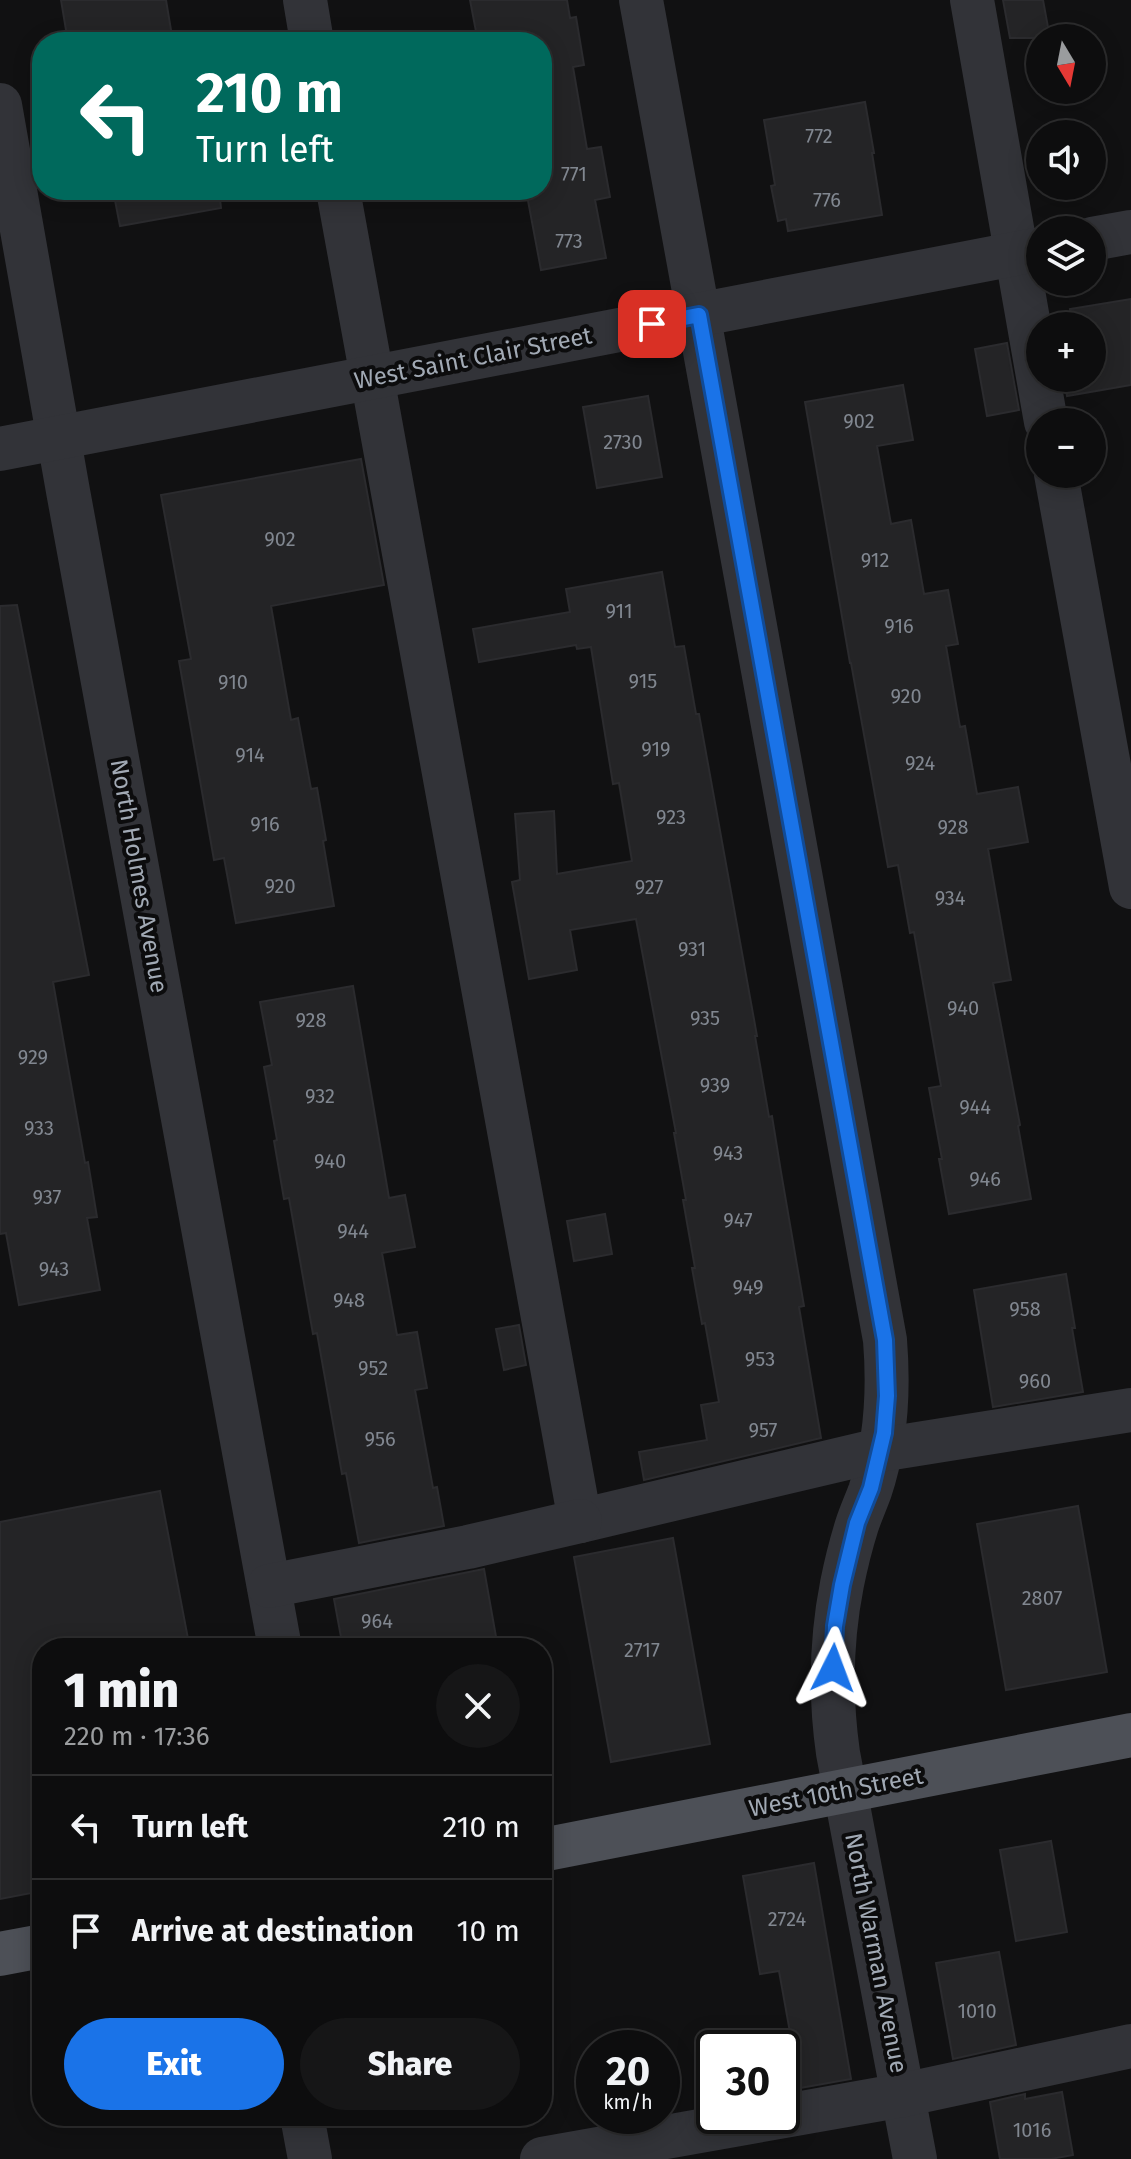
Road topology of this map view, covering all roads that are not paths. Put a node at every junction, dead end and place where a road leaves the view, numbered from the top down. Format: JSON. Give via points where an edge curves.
{"nodes":[{"id":1,"x":305,"y":0,"type":"edge"},
{"id":2,"x":641,"y":0,"type":"edge"},
{"id":3,"x":972,"y":0,"type":"edge"},
{"id":4,"x":310,"y":32,"type":"edge"},
{"id":5,"x":0,"y":105,"type":"edge"},
{"id":6,"x":340,"y":200,"type":"edge"},
{"id":7,"x":1131,"y":232,"type":"edge"},
{"id":8,"x":1106,"y":236,"type":"edge"},
{"id":9,"x":1026,"y":242,"type":"edge"},
{"id":10,"x":1026,"y":251,"type":"edge"},
{"id":11,"x":1033,"y":296,"type":"edge"},
{"id":12,"x":699,"y":315,"type":"junction"},
{"id":13,"x":371,"y":378,"type":"junction"},
{"id":14,"x":1045,"y":408,"type":"edge"},
{"id":15,"x":59,"y":437,"type":"junction"},
{"id":16,"x":0,"y":449,"type":"edge"},
{"id":17,"x":1059,"y":488,"type":"edge"},
{"id":18,"x":1131,"y":887,"type":"edge"},
{"id":19,"x":1131,"y":1410,"type":"edge"},
{"id":20,"x":880,"y":1450,"type":"junction"},
{"id":21,"x":580,"y":1521,"type":"junction"},
{"id":22,"x":269,"y":1586,"type":"junction"},
{"id":23,"x":278,"y":1638,"type":"edge"},
{"id":24,"x":1131,"y":1735,"type":"edge"},
{"id":25,"x":846,"y":1790,"type":"junction"},
{"id":26,"x":552,"y":1848,"type":"edge"},
{"id":27,"x":32,"y":1948,"type":"edge"},
{"id":28,"x":0,"y":1954,"type":"edge"},
{"id":29,"x":1131,"y":2046,"type":"edge"},
{"id":30,"x":903,"y":2095,"type":"junction"},
{"id":31,"x":304,"y":2126,"type":"edge"},
{"id":32,"x":615,"y":2153,"type":"edge"},
{"id":33,"x":310,"y":2159,"type":"edge"},
{"id":34,"x":542,"y":2159,"type":"edge"},
{"id":35,"x":915,"y":2159,"type":"edge"}],
"edges":[{"from":1,"to":4,"type":"street"},
{"from":2,"to":12,"type":"street","name":"North Warman Avenue"},
{"from":3,"to":9,"type":"street"},
{"from":5,"to":15,"type":"street","name":"North Holmes Avenue"},
{"from":6,"to":13,"type":"street"},
{"from":7,"to":8,"type":"street"},
{"from":10,"to":12,"type":"street","name":"West Saint Clair Street"},
{"from":11,"to":14,"type":"street"},
{"from":12,"to":13,"type":"street","name":"West Saint Clair Street"},
{"from":12,"to":20,"type":"street","name":"North Warman Avenue","via":[[885,1340],[887,1396]]},
{"from":13,"to":15,"type":"street","name":"West Saint Clair Street"},
{"from":13,"to":21,"type":"street"},
{"from":15,"to":16,"type":"street","name":"West Saint Clair Street"},
{"from":15,"to":22,"type":"street","name":"North Holmes Avenue"},
{"from":17,"to":18,"type":"street"},
{"from":19,"to":20,"type":"street"},
{"from":20,"to":21,"type":"street"},
{"from":20,"to":25,"type":"street","name":"North Warman Avenue","via":[[851,1544],[835,1626],[832,1689]]},
{"from":21,"to":22,"type":"street"},
{"from":22,"to":23,"type":"street","name":"North Holmes Avenue"},
{"from":24,"to":25,"type":"main road","name":"West 10th Street"},
{"from":25,"to":26,"type":"main road","name":"West 10th Street"},
{"from":25,"to":30,"type":"street","name":"North Warman Avenue"},
{"from":27,"to":28,"type":"main road"},
{"from":29,"to":30,"type":"street"},
{"from":30,"to":32,"type":"street"},
{"from":30,"to":35,"type":"street","name":"North Warman Avenue"},
{"from":31,"to":33,"type":"street"},
{"from":32,"to":34,"type":"street"}]}
